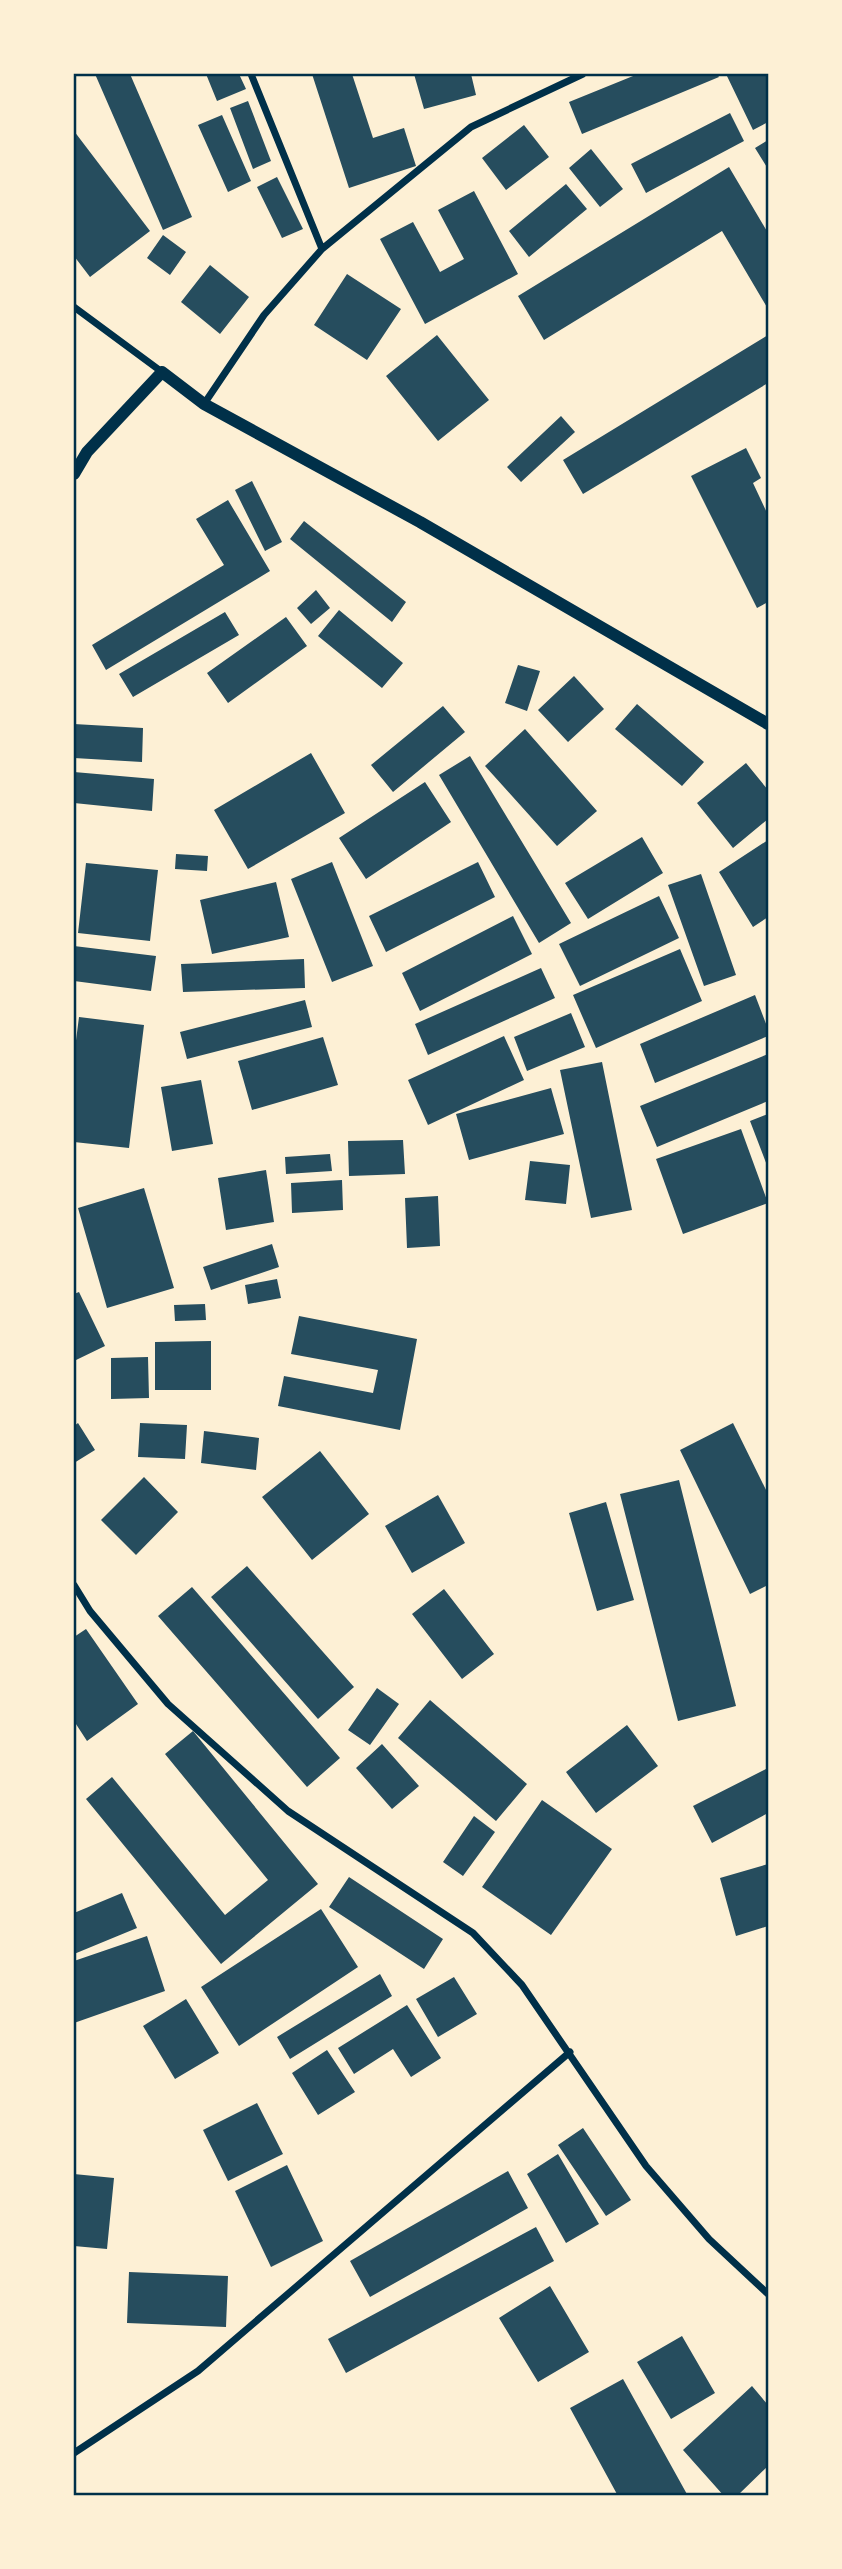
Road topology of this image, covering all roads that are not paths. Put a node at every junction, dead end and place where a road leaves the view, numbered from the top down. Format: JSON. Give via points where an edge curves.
{"nodes":[{"id":1,"x":250,"y":74,"type":"edge"},
{"id":2,"x":583,"y":74,"type":"edge"},
{"id":3,"x":322,"y":249,"type":"junction"},
{"id":4,"x":74,"y":307,"type":"edge"},
{"id":5,"x":162,"y":372,"type":"junction"},
{"id":6,"x":204,"y":404,"type":"junction"},
{"id":7,"x":74,"y":474,"type":"edge"},
{"id":8,"x":768,"y":724,"type":"edge"},
{"id":9,"x":74,"y":1585,"type":"edge"},
{"id":10,"x":570,"y":2052,"type":"junction"},
{"id":11,"x":768,"y":2294,"type":"edge"},
{"id":12,"x":74,"y":2453,"type":"edge"}],
"edges":[{"from":1,"to":3,"type":"street"},
{"from":2,"to":3,"type":"street","via":[[471,127]]},
{"from":3,"to":6,"type":"street","via":[[264,316]]},
{"from":4,"to":5,"type":"street"},
{"from":5,"to":6,"type":"street"},
{"from":5,"to":7,"type":"street","via":[[87,452]]},
{"from":6,"to":8,"type":"street","via":[[420,522]]},
{"from":9,"to":10,"type":"street","via":[[90,1611],[168,1704],[288,1811],[473,1933],[522,1985]]},
{"from":10,"to":11,"type":"street","via":[[646,2166],[709,2239]]},
{"from":10,"to":12,"type":"street","via":[[198,2371]]}]}
